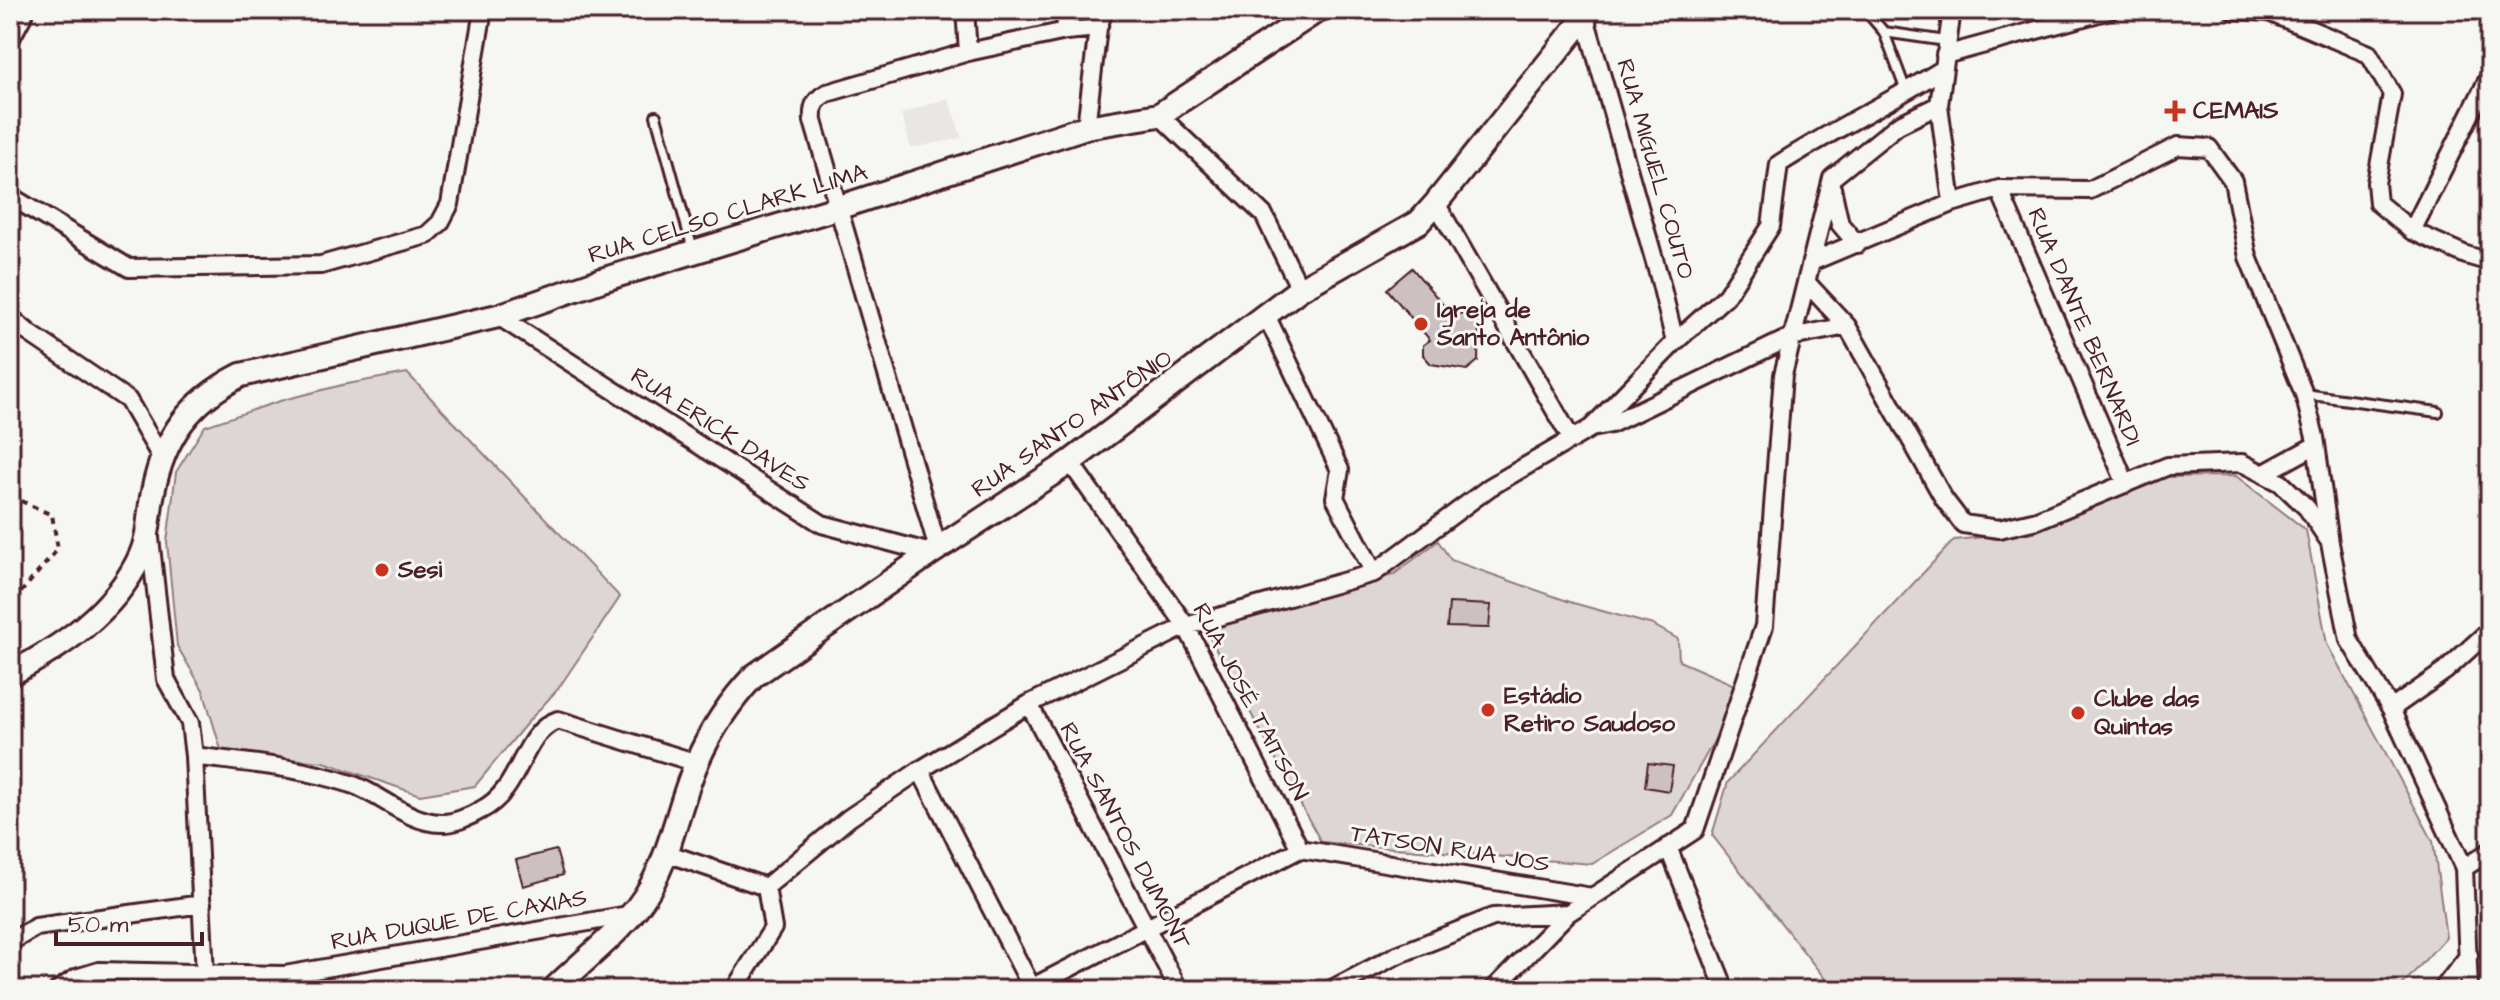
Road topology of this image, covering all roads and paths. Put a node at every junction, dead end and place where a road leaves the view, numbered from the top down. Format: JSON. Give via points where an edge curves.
{"nodes":[{"id":1,"x":26,"y":10,"type":"edge"},
{"id":2,"x":483,"y":10,"type":"edge"},
{"id":3,"x":965,"y":10,"type":"edge"},
{"id":4,"x":1065,"y":10,"type":"edge"},
{"id":5,"x":1104,"y":10,"type":"edge"},
{"id":6,"x":1318,"y":10,"type":"edge"},
{"id":7,"x":1865,"y":10,"type":"edge"},
{"id":8,"x":1952,"y":10,"type":"edge"},
{"id":9,"x":2110,"y":10,"type":"edge"},
{"id":10,"x":2233,"y":10,"type":"edge"},
{"id":11,"x":2269,"y":11,"type":"edge"},
{"id":12,"x":1586,"y":12,"type":"edge"},
{"id":13,"x":1098,"y":28,"type":"junction"},
{"id":14,"x":1066,"y":31,"type":"junction"},
{"id":15,"x":1884,"y":32,"type":"junction"},
{"id":16,"x":10,"y":40,"type":"edge"},
{"id":17,"x":968,"y":52,"type":"junction"},
{"id":18,"x":1945,"y":55,"type":"junction"},
{"id":19,"x":2490,"y":75,"type":"edge"},
{"id":20,"x":1906,"y":92,"type":"junction"},
{"id":21,"x":1939,"y":105,"type":"junction"},
{"id":22,"x":1159,"y":115,"type":"junction"},
{"id":23,"x":656,"y":116,"type":"dead end"},
{"id":24,"x":1086,"y":127,"type":"junction"},
{"id":25,"x":1832,"y":178,"type":"junction"},
{"id":26,"x":1999,"y":189,"type":"junction"},
{"id":27,"x":10,"y":196,"type":"edge"},
{"id":28,"x":1436,"y":203,"type":"junction"},
{"id":29,"x":1952,"y":203,"type":"junction"},
{"id":30,"x":840,"y":207,"type":"junction"},
{"id":31,"x":2412,"y":231,"type":"junction"},
{"id":32,"x":1857,"y":244,"type":"junction"},
{"id":33,"x":694,"y":252,"type":"junction"},
{"id":34,"x":1811,"y":262,"type":"junction"},
{"id":35,"x":2490,"y":262,"type":"edge"},
{"id":36,"x":1806,"y":282,"type":"junction"},
{"id":37,"x":1300,"y":289,"type":"junction"},
{"id":38,"x":1266,"y":315,"type":"junction"},
{"id":39,"x":498,"y":316,"type":"junction"},
{"id":40,"x":10,"y":317,"type":"edge"},
{"id":41,"x":1847,"y":326,"type":"junction"},
{"id":42,"x":1791,"y":337,"type":"junction"},
{"id":43,"x":1675,"y":342,"type":"junction"},
{"id":44,"x":2304,"y":394,"type":"junction"},
{"id":45,"x":2438,"y":412,"type":"dead end"},
{"id":46,"x":1591,"y":428,"type":"junction"},
{"id":47,"x":1572,"y":440,"type":"junction"},
{"id":48,"x":2316,"y":445,"type":"junction"},
{"id":49,"x":161,"y":457,"type":"junction"},
{"id":50,"x":1070,"y":462,"type":"junction"},
{"id":51,"x":2263,"y":474,"type":"junction"},
{"id":52,"x":2126,"y":484,"type":"junction"},
{"id":53,"x":10,"y":496,"type":"edge"},
{"id":54,"x":149,"y":532,"type":"junction"},
{"id":55,"x":2330,"y":543,"type":"junction"},
{"id":56,"x":934,"y":551,"type":"junction"},
{"id":57,"x":1374,"y":573,"type":"junction"},
{"id":58,"x":10,"y":605,"type":"edge"},
{"id":59,"x":1186,"y":626,"type":"junction"},
{"id":60,"x":2490,"y":630,"type":"edge"},
{"id":61,"x":10,"y":674,"type":"edge"},
{"id":62,"x":1029,"y":704,"type":"junction"},
{"id":63,"x":2391,"y":709,"type":"junction"},
{"id":64,"x":194,"y":756,"type":"junction"},
{"id":65,"x":697,"y":763,"type":"junction"},
{"id":66,"x":920,"y":770,"type":"junction"},
{"id":67,"x":1668,"y":847,"type":"junction"},
{"id":68,"x":1300,"y":849,"type":"junction"},
{"id":69,"x":2490,"y":851,"type":"edge"},
{"id":70,"x":666,"y":853,"type":"junction"},
{"id":71,"x":2464,"y":868,"type":"junction"},
{"id":72,"x":766,"y":887,"type":"junction"},
{"id":73,"x":1592,"y":897,"type":"junction"},
{"id":74,"x":202,"y":904,"type":"junction"},
{"id":75,"x":1568,"y":913,"type":"junction"},
{"id":76,"x":634,"y":914,"type":"junction"},
{"id":77,"x":1146,"y":927,"type":"junction"},
{"id":78,"x":10,"y":942,"type":"edge"},
{"id":79,"x":2469,"y":955,"type":"junction"},
{"id":80,"x":205,"y":975,"type":"junction"},
{"id":81,"x":286,"y":982,"type":"edge"},
{"id":82,"x":560,"y":988,"type":"edge"},
{"id":83,"x":1030,"y":989,"type":"edge"},
{"id":84,"x":58,"y":990,"type":"edge"},
{"id":85,"x":734,"y":990,"type":"edge"},
{"id":86,"x":1179,"y":990,"type":"edge"},
{"id":87,"x":1330,"y":990,"type":"edge"},
{"id":88,"x":1493,"y":990,"type":"edge"},
{"id":89,"x":1723,"y":990,"type":"edge"},
{"id":90,"x":2442,"y":990,"type":"edge"},
{"id":91,"x":2469,"y":990,"type":"edge"}],
"edges":[{"from":1,"to":16,"type":"street"},
{"from":2,"to":27,"type":"street","via":[[450,204],[427,235],[321,265],[129,268]]},
{"from":3,"to":17,"type":"street"},
{"from":4,"to":14,"type":"street"},
{"from":5,"to":13,"type":"street"},
{"from":6,"to":22,"type":"street","name":"RUA CELSO CLARK LIMA"},
{"from":7,"to":15,"type":"lane"},
{"from":8,"to":18,"type":"street"},
{"from":9,"to":18,"type":"street"},
{"from":10,"to":11,"type":"street"},
{"from":11,"to":31,"type":"street","via":[[2369,54],[2392,94],[2376,183],[2378,203]]},
{"from":12,"to":28,"type":"street","name":"RUA SANTO ANTÔNIO"},
{"from":12,"to":43,"type":"street","name":"RUA MIGUEL COUTO"},
{"from":13,"to":14,"type":"street"},
{"from":13,"to":24,"type":"street"},
{"from":14,"to":17,"type":"street"},
{"from":15,"to":18,"type":"lane"},
{"from":15,"to":20,"type":"lane"},
{"from":17,"to":30,"type":"street","via":[[817,99],[813,121]]},
{"from":18,"to":20,"type":"street"},
{"from":18,"to":21,"type":"street"},
{"from":19,"to":31,"type":"street"},
{"from":20,"to":43,"type":"street","via":[[1779,164],[1771,226],[1726,296]]},
{"from":21,"to":25,"type":"street","via":[[1898,125]]},
{"from":21,"to":29,"type":"street"},
{"from":22,"to":24,"type":"street","name":"RUA CELSO CLARK LIMA"},
{"from":22,"to":37,"type":"street","via":[[1264,215]]},
{"from":23,"to":33,"type":"lane"},
{"from":24,"to":30,"type":"street","name":"RUA CELSO CLARK LIMA"},
{"from":25,"to":32,"type":"street","via":[[1840,224]]},
{"from":25,"to":34,"type":"street"},
{"from":26,"to":29,"type":"street"},
{"from":26,"to":44,"type":"street","via":[[2090,190],[2178,146],[2209,148],[2233,181],[2248,257]]},
{"from":26,"to":52,"type":"street","name":"RUA DANTE BERNARDI"},
{"from":28,"to":37,"type":"street","name":"RUA SANTO ANTÔNIO","via":[[1419,222]]},
{"from":28,"to":47,"type":"street"},
{"from":29,"to":32,"type":"street"},
{"from":30,"to":33,"type":"street","name":"RUA CELSO CLARK LIMA"},
{"from":30,"to":56,"type":"street"},
{"from":31,"to":35,"type":"street"},
{"from":32,"to":34,"type":"street"},
{"from":33,"to":39,"type":"street","name":"RUA CELSO CLARK LIMA"},
{"from":34,"to":36,"type":"street"},
{"from":36,"to":41,"type":"street"},
{"from":36,"to":42,"type":"street"},
{"from":37,"to":38,"type":"street","name":"RUA SANTO ANTÔNIO"},
{"from":38,"to":50,"type":"street","name":"RUA SANTO ANTÔNIO"},
{"from":38,"to":57,"type":"street","via":[[1340,470],[1335,498]]},
{"from":39,"to":49,"type":"street","name":"RUA CELSO CLARK LIMA","via":[[241,375],[215,388],[191,410]]},
{"from":39,"to":56,"type":"street","name":"RUA ERICK DAVES","via":[[822,524]]},
{"from":40,"to":49,"type":"street","via":[[128,400]]},
{"from":41,"to":42,"type":"street"},
{"from":41,"to":52,"type":"street","via":[[1963,524],[1999,529],[2037,520]]},
{"from":42,"to":46,"type":"street","via":[[1611,424]]},
{"from":42,"to":67,"type":"street","via":[[1783,375],[1764,626],[1695,830]]},
{"from":43,"to":46,"type":"street"},
{"from":44,"to":45,"type":"lane"},
{"from":44,"to":48,"type":"street"},
{"from":46,"to":47,"type":"street"},
{"from":47,"to":57,"type":"street","via":[[1490,487]]},
{"from":48,"to":51,"type":"street"},
{"from":48,"to":55,"type":"street"},
{"from":49,"to":54,"type":"street","name":"RUA CELSO CLARK LIMA"},
{"from":50,"to":56,"type":"street","name":"RUA SANTO ANTÔNIO"},
{"from":50,"to":59,"type":"street","name":"RUA JOSÉ TAITSON"},
{"from":51,"to":52,"type":"street","via":[[2242,463],[2168,466]]},
{"from":51,"to":55,"type":"street","via":[[2307,508]]},
{"from":53,"to":58,"type":"path","via":[[52,515],[58,549]]},
{"from":54,"to":61,"type":"street","name":"RUA CELSO CLARK LIMA","via":[[133,570],[109,603],[51,653]]},
{"from":54,"to":64,"type":"street","via":[[166,679],[190,723]]},
{"from":55,"to":63,"type":"street","via":[[2349,640]]},
{"from":56,"to":65,"type":"street","name":"RUA SANTO ANTÔNIO","via":[[754,676],[731,700]]},
{"from":57,"to":59,"type":"street"},
{"from":59,"to":62,"type":"street"},
{"from":59,"to":68,"type":"street","name":"RUA JOSÉ TAITSON"},
{"from":60,"to":63,"type":"street"},
{"from":62,"to":66,"type":"street"},
{"from":62,"to":77,"type":"street","name":"RUA SANTOS DUMONT"},
{"from":63,"to":71,"type":"street"},
{"from":64,"to":65,"type":"street","via":[[306,772],[354,785],[411,815],[442,823],[492,805],[507,791],[536,735],[558,720]]},
{"from":64,"to":74,"type":"street"},
{"from":65,"to":70,"type":"street","name":"RUA SANTO ANTÔNIO"},
{"from":66,"to":72,"type":"street","via":[[849,818]]},
{"from":66,"to":83,"type":"street"},
{"from":67,"to":73,"type":"street"},
{"from":67,"to":89,"type":"street"},
{"from":68,"to":73,"type":"street","name":"TATSON RUA JOS"},
{"from":68,"to":77,"type":"street"},
{"from":69,"to":71,"type":"street"},
{"from":70,"to":72,"type":"street"},
{"from":70,"to":76,"type":"street","name":"RUA SANTO ANTÔNIO"},
{"from":71,"to":79,"type":"street"},
{"from":72,"to":85,"type":"street","via":[[773,928]]},
{"from":73,"to":75,"type":"street"},
{"from":74,"to":78,"type":"street","via":[[36,927]]},
{"from":74,"to":80,"type":"street"},
{"from":75,"to":87,"type":"street","via":[[1493,917],[1397,955]]},
{"from":75,"to":88,"type":"street"},
{"from":76,"to":81,"type":"street","name":"RUA DUQUE DE CAXIAS"},
{"from":76,"to":82,"type":"street","name":"RUA SANTO ANTÔNIO"},
{"from":77,"to":83,"type":"street"},
{"from":77,"to":86,"type":"street","name":"RUA SANTOS DUMONT"},
{"from":79,"to":90,"type":"street"},
{"from":79,"to":91,"type":"street"},
{"from":80,"to":81,"type":"street","name":"RUA DUQUE DE CAXIAS"},
{"from":80,"to":84,"type":"street","name":"RUA DUQUE DE CAXIAS","via":[[99,971]]}]}
